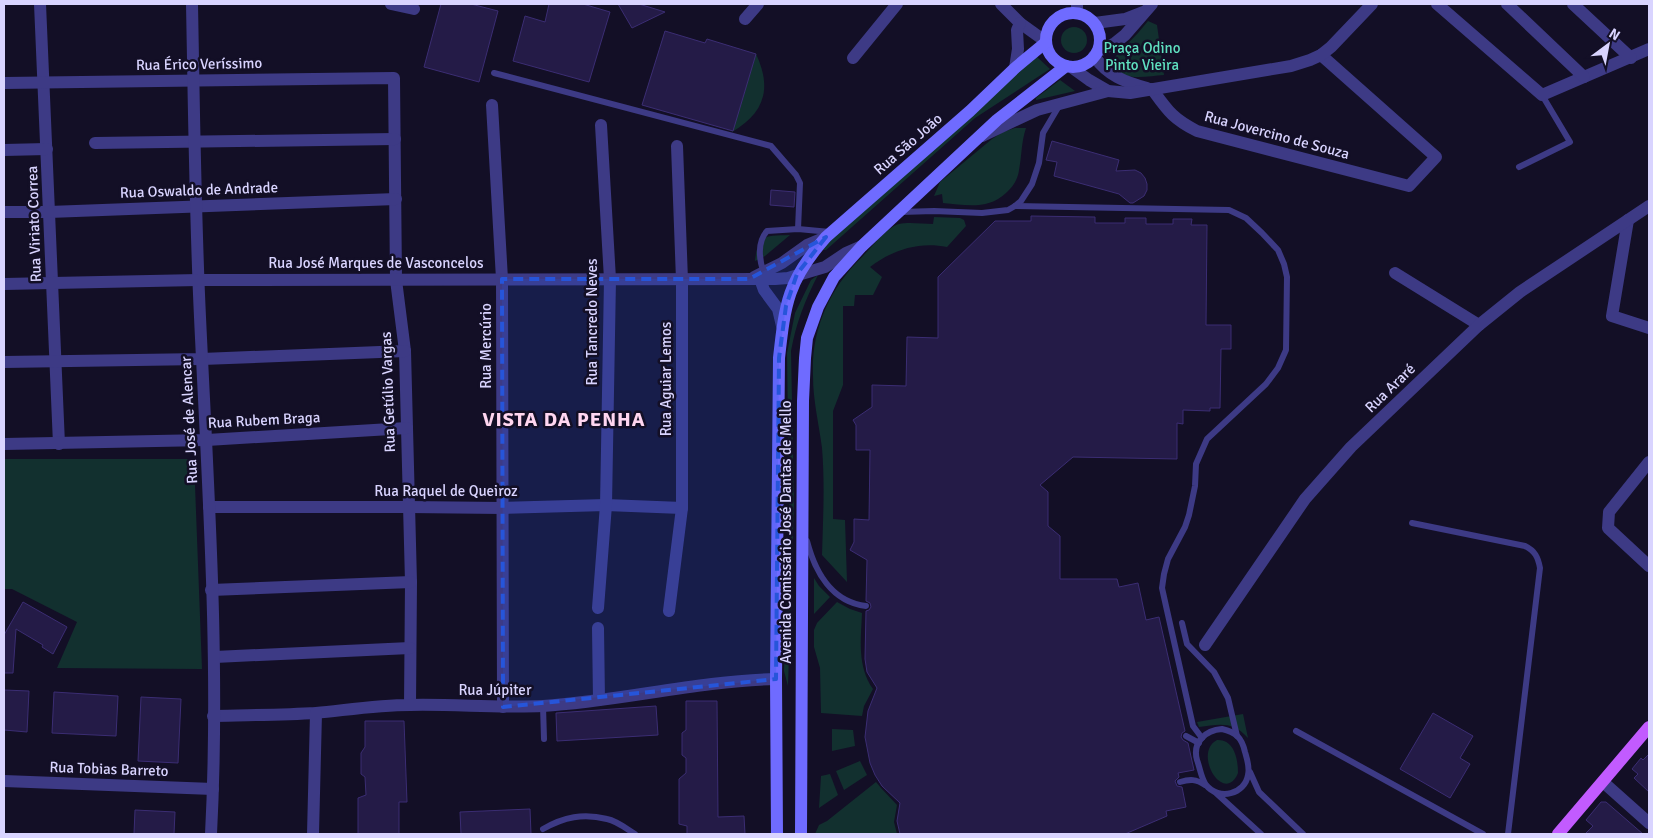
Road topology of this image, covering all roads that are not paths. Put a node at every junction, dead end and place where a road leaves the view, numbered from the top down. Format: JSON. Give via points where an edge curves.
{"nodes":[{"id":1,"x":40,"y":4,"type":"edge"},
{"id":2,"x":192,"y":4,"type":"edge"},
{"id":3,"x":391,"y":4,"type":"edge"},
{"id":4,"x":758,"y":4,"type":"edge"},
{"id":5,"x":896,"y":4,"type":"edge"},
{"id":6,"x":1001,"y":4,"type":"edge"},
{"id":7,"x":1372,"y":4,"type":"edge"},
{"id":8,"x":1437,"y":4,"type":"edge"},
{"id":9,"x":1507,"y":4,"type":"edge"},
{"id":10,"x":1573,"y":4,"type":"edge"},
{"id":11,"x":1149,"y":7,"type":"edge"},
{"id":12,"x":414,"y":8,"type":"dead end"},
{"id":13,"x":1077,"y":8,"type":"edge"},
{"id":14,"x":746,"y":19,"type":"dead end"},
{"id":15,"x":1020,"y":23,"type":"junction"},
{"id":16,"x":1094,"y":23,"type":"junction"},
{"id":17,"x":1045,"y":42,"type":"junction"},
{"id":18,"x":1649,"y":48,"type":"edge"},
{"id":19,"x":1095,"y":54,"type":"junction"},
{"id":20,"x":1321,"y":55,"type":"junction"},
{"id":21,"x":853,"y":58,"type":"dead end"},
{"id":22,"x":1631,"y":58,"type":"junction"},
{"id":23,"x":1068,"y":66,"type":"junction"},
{"id":24,"x":1015,"y":68,"type":"junction"},
{"id":25,"x":494,"y":73,"type":"dead end"},
{"id":26,"x":1584,"y":77,"type":"junction"},
{"id":27,"x":394,"y":78,"type":"joint"},
{"id":28,"x":193,"y":81,"type":"junction"},
{"id":29,"x":42,"y":82,"type":"junction"},
{"id":30,"x":4,"y":83,"type":"edge"},
{"id":31,"x":1152,"y":89,"type":"junction"},
{"id":32,"x":1108,"y":91,"type":"junction"},
{"id":33,"x":1542,"y":95,"type":"junction"},
{"id":34,"x":1061,"y":104,"type":"junction"},
{"id":35,"x":492,"y":105,"type":"dead end"},
{"id":36,"x":601,"y":126,"type":"dead end"},
{"id":37,"x":978,"y":139,"type":"junction"},
{"id":38,"x":395,"y":140,"type":"junction"},
{"id":39,"x":195,"y":142,"type":"junction"},
{"id":40,"x":95,"y":143,"type":"dead end"},
{"id":41,"x":677,"y":146,"type":"dead end"},
{"id":42,"x":47,"y":149,"type":"junction"},
{"id":43,"x":4,"y":150,"type":"edge"},
{"id":44,"x":1519,"y":167,"type":"dead end"},
{"id":45,"x":396,"y":199,"type":"junction"},
{"id":46,"x":195,"y":206,"type":"junction"},
{"id":47,"x":1015,"y":206,"type":"junction"},
{"id":48,"x":1649,"y":206,"type":"edge"},
{"id":49,"x":4,"y":212,"type":"edge"},
{"id":50,"x":49,"y":212,"type":"junction"},
{"id":51,"x":899,"y":212,"type":"junction"},
{"id":52,"x":1628,"y":220,"type":"junction"},
{"id":53,"x":798,"y":229,"type":"junction"},
{"id":54,"x":828,"y":235,"type":"junction"},
{"id":55,"x":862,"y":246,"type":"junction"},
{"id":56,"x":1395,"y":273,"type":"dead end"},
{"id":57,"x":797,"y":274,"type":"junction"},
{"id":58,"x":758,"y":277,"type":"junction"},
{"id":59,"x":502,"y":279,"type":"junction"},
{"id":60,"x":610,"y":279,"type":"junction"},
{"id":61,"x":198,"y":280,"type":"junction"},
{"id":62,"x":396,"y":280,"type":"junction"},
{"id":63,"x":682,"y":280,"type":"junction"},
{"id":64,"x":53,"y":282,"type":"junction"},
{"id":65,"x":4,"y":284,"type":"edge"},
{"id":66,"x":1479,"y":325,"type":"junction"},
{"id":67,"x":782,"y":326,"type":"junction"},
{"id":68,"x":1649,"y":328,"type":"edge"},
{"id":69,"x":405,"y":350,"type":"junction"},
{"id":70,"x":202,"y":360,"type":"junction"},
{"id":71,"x":4,"y":362,"type":"edge"},
{"id":72,"x":57,"y":362,"type":"junction"},
{"id":73,"x":407,"y":428,"type":"junction"},
{"id":74,"x":207,"y":440,"type":"junction"},
{"id":75,"x":4,"y":444,"type":"edge"},
{"id":76,"x":59,"y":444,"type":"junction"},
{"id":77,"x":1649,"y":462,"type":"edge"},
{"id":78,"x":606,"y":505,"type":"junction"},
{"id":79,"x":408,"y":506,"type":"junction"},
{"id":80,"x":209,"y":507,"type":"junction"},
{"id":81,"x":503,"y":508,"type":"junction"},
{"id":82,"x":682,"y":508,"type":"junction"},
{"id":83,"x":802,"y":508,"type":"junction"},
{"id":84,"x":1412,"y":523,"type":"dead end"},
{"id":85,"x":1649,"y":566,"type":"edge"},
{"id":86,"x":411,"y":582,"type":"junction"},
{"id":87,"x":211,"y":590,"type":"junction"},
{"id":88,"x":866,"y":606,"type":"dead end"},
{"id":89,"x":598,"y":608,"type":"dead end"},
{"id":90,"x":669,"y":611,"type":"dead end"},
{"id":91,"x":1182,"y":623,"type":"dead end"},
{"id":92,"x":598,"y":628,"type":"dead end"},
{"id":93,"x":1205,"y":644,"type":"dead end"},
{"id":94,"x":410,"y":648,"type":"junction"},
{"id":95,"x":215,"y":657,"type":"junction"},
{"id":96,"x":776,"y":679,"type":"junction"},
{"id":97,"x":599,"y":700,"type":"junction"},
{"id":98,"x":410,"y":705,"type":"junction"},
{"id":99,"x":543,"y":706,"type":"junction"},
{"id":100,"x":503,"y":707,"type":"junction"},
{"id":101,"x":316,"y":713,"type":"junction"},
{"id":102,"x":213,"y":716,"type":"junction"},
{"id":103,"x":1649,"y":727,"type":"edge"},
{"id":104,"x":1296,"y":732,"type":"dead end"},
{"id":105,"x":1186,"y":736,"type":"dead end"},
{"id":106,"x":1238,"y":736,"type":"junction"},
{"id":107,"x":544,"y":739,"type":"dead end"},
{"id":108,"x":1201,"y":740,"type":"junction"},
{"id":109,"x":1249,"y":768,"type":"junction"},
{"id":110,"x":4,"y":781,"type":"edge"},
{"id":111,"x":1180,"y":782,"type":"dead end"},
{"id":112,"x":1603,"y":782,"type":"junction"},
{"id":113,"x":213,"y":789,"type":"junction"},
{"id":114,"x":1210,"y":789,"type":"junction"},
{"id":115,"x":1649,"y":823,"type":"edge"},
{"id":116,"x":542,"y":829,"type":"dead end"},
{"id":117,"x":211,"y":834,"type":"edge"},
{"id":118,"x":313,"y":834,"type":"edge"},
{"id":119,"x":635,"y":834,"type":"edge"},
{"id":120,"x":777,"y":834,"type":"edge"},
{"id":121,"x":801,"y":834,"type":"edge"},
{"id":122,"x":1261,"y":834,"type":"edge"},
{"id":123,"x":1304,"y":834,"type":"edge"},
{"id":124,"x":1483,"y":834,"type":"edge"},
{"id":125,"x":1508,"y":834,"type":"edge"},
{"id":126,"x":1558,"y":834,"type":"edge"}],
"edges":[{"from":1,"to":29,"type":"street","name":"Rua Viriato Correa"},
{"from":2,"to":28,"type":"street","name":"Rua José de Alencar"},
{"from":3,"to":12,"type":"street"},
{"from":4,"to":14,"type":"street"},
{"from":5,"to":21,"type":"street"},
{"from":6,"to":15,"type":"street"},
{"from":7,"to":20,"type":"street"},
{"from":8,"to":33,"type":"street"},
{"from":9,"to":26,"type":"street"},
{"from":10,"to":22,"type":"street"},
{"from":11,"to":16,"type":"street","via":[[1125,19]]},
{"from":11,"to":19,"type":"street","via":[[1125,35]]},
{"from":13,"to":16,"type":"main road"},
{"from":13,"to":17,"type":"main road","via":[[1052,22]]},
{"from":15,"to":17,"type":"street"},
{"from":15,"to":24,"type":"street"},
{"from":16,"to":19,"type":"main road","via":[[1100,38]]},
{"from":17,"to":23,"type":"main road","via":[[1052,58]]},
{"from":17,"to":24,"type":"main road","name":"Rua São João"},
{"from":18,"to":22,"type":"street"},
{"from":19,"to":23,"type":"main road","via":[[1086,63]]},
{"from":19,"to":31,"type":"street","via":[[1105,70],[1115,77]]},
{"from":20,"to":31,"type":"street","via":[[1291,66]]},
{"from":20,"to":31,"type":"street","name":"Rua Jovercino de Souza","via":[[1436,157],[1409,186],[1197,131],[1180,123]]},
{"from":22,"to":26,"type":"street"},
{"from":23,"to":32,"type":"street"},
{"from":23,"to":37,"type":"main road","via":[[997,120]]},
{"from":24,"to":54,"type":"main road","name":"Rua São João"},
{"from":25,"to":53,"type":"lane","via":[[771,146],[800,183]]},
{"from":26,"to":33,"type":"street"},
{"from":27,"to":28,"type":"street","name":"Rua Érico Veríssimo"},
{"from":27,"to":38,"type":"street","name":"Rua Getúlio Vargas"},
{"from":28,"to":29,"type":"street","name":"Rua Érico Veríssimo"},
{"from":28,"to":39,"type":"street","name":"Rua José de Alencar"},
{"from":29,"to":30,"type":"street","name":"Rua Érico Veríssimo"},
{"from":29,"to":42,"type":"street","name":"Rua Viriato Correa"},
{"from":31,"to":32,"type":"street","via":[[1130,93]]},
{"from":32,"to":34,"type":"street"},
{"from":33,"to":44,"type":"lane","via":[[1570,142]]},
{"from":34,"to":37,"type":"street","via":[[1037,110]]},
{"from":34,"to":47,"type":"lane","via":[[1044,130],[1032,184]]},
{"from":35,"to":59,"type":"street","name":"Rua Mercúrio"},
{"from":36,"to":60,"type":"street","name":"Rua Tancredo Neves"},
{"from":37,"to":51,"type":"main road"},
{"from":38,"to":39,"type":"street"},
{"from":38,"to":45,"type":"street","name":"Rua Getúlio Vargas"},
{"from":39,"to":40,"type":"street"},
{"from":39,"to":46,"type":"street","name":"Rua José de Alencar"},
{"from":41,"to":63,"type":"street","name":"Rua Aguiar Lemos"},
{"from":42,"to":43,"type":"street"},
{"from":42,"to":50,"type":"street","name":"Rua Viriato Correa"},
{"from":45,"to":46,"type":"street","name":"Rua Oswaldo de Andrade"},
{"from":45,"to":62,"type":"street","name":"Rua Getúlio Vargas"},
{"from":46,"to":50,"type":"street","name":"Rua Oswaldo de Andrade"},
{"from":46,"to":61,"type":"street","name":"Rua José de Alencar"},
{"from":47,"to":51,"type":"lane","via":[[1008,210],[982,212]]},
{"from":47,"to":108,"type":"lane","via":[[1229,210],[1246,218],[1262,233],[1278,250],[1284,264],[1287,277],[1286,350],[1266,384],[1208,439],[1196,464],[1187,521],[1164,574],[1162,588],[1189,708]]},
{"from":48,"to":52,"type":"street","name":"Rua Araré"},
{"from":49,"to":50,"type":"street","name":"Rua Oswaldo de Andrade"},
{"from":50,"to":64,"type":"street","name":"Rua Viriato Correa"},
{"from":51,"to":55,"type":"main road"},
{"from":52,"to":66,"type":"street","name":"Rua Araré","via":[[1520,292]]},
{"from":52,"to":68,"type":"street","via":[[1612,316]]},
{"from":53,"to":54,"type":"lane"},
{"from":53,"to":58,"type":"lane","via":[[765,232]]},
{"from":54,"to":57,"type":"main road","name":"Rua São João"},
{"from":54,"to":58,"type":"street","name":"Rua José Marques de Vasconcelos","via":[[807,244]]},
{"from":55,"to":57,"type":"street","name":"Rua José Marques de Vasconcelos","via":[[825,267]]},
{"from":55,"to":83,"type":"main road","name":"Avenida Comissário José Dantas de Mello","via":[[834,277],[818,306],[807,338]]},
{"from":56,"to":66,"type":"street"},
{"from":57,"to":58,"type":"street","name":"Rua José Marques de Vasconcelos","via":[[782,279]]},
{"from":57,"to":67,"type":"main road","name":"Avenida Comissário José Dantas de Mello"},
{"from":58,"to":63,"type":"street","name":"Rua José Marques de Vasconcelos"},
{"from":58,"to":67,"type":"street","via":[[778,309]]},
{"from":59,"to":60,"type":"street","name":"Rua José Marques de Vasconcelos"},
{"from":59,"to":62,"type":"street","name":"Rua José Marques de Vasconcelos"},
{"from":59,"to":81,"type":"street","name":"Rua Mercúrio"},
{"from":60,"to":63,"type":"street","name":"Rua José Marques de Vasconcelos"},
{"from":60,"to":78,"type":"street","name":"Rua Tancredo Neves"},
{"from":61,"to":62,"type":"street","name":"Rua José Marques de Vasconcelos"},
{"from":61,"to":64,"type":"street","name":"Rua José Marques de Vasconcelos"},
{"from":61,"to":70,"type":"street","name":"Rua José de Alencar"},
{"from":62,"to":69,"type":"street","name":"Rua Getúlio Vargas"},
{"from":63,"to":82,"type":"street","name":"Rua Aguiar Lemos"},
{"from":64,"to":65,"type":"street","name":"Rua José Marques de Vasconcelos"},
{"from":64,"to":72,"type":"street","name":"Rua Viriato Correa"},
{"from":66,"to":93,"type":"street","name":"Rua Araré","via":[[1329,471],[1305,499]]},
{"from":67,"to":96,"type":"main road","name":"Avenida Comissário José Dantas de Mello"},
{"from":69,"to":70,"type":"street"},
{"from":69,"to":73,"type":"street","name":"Rua Getúlio Vargas"},
{"from":70,"to":72,"type":"street"},
{"from":70,"to":74,"type":"street","name":"Rua José de Alencar"},
{"from":71,"to":72,"type":"street"},
{"from":72,"to":76,"type":"street","name":"Rua Viriato Correa"},
{"from":73,"to":74,"type":"street","name":"Rua Rubem Braga"},
{"from":73,"to":79,"type":"street","name":"Rua Getúlio Vargas"},
{"from":74,"to":76,"type":"street","name":"Rua Rubem Braga"},
{"from":74,"to":80,"type":"street","name":"Rua José de Alencar"},
{"from":75,"to":76,"type":"street","name":"Rua Rubem Braga"},
{"from":77,"to":85,"type":"street","via":[[1609,512],[1608,528]]},
{"from":78,"to":81,"type":"street","name":"Rua Raquel de Queiroz"},
{"from":78,"to":82,"type":"street","name":"Rua Raquel de Queiroz"},
{"from":78,"to":89,"type":"street","name":"Rua Tancredo Neves"},
{"from":79,"to":80,"type":"street","name":"Rua Raquel de Queiroz"},
{"from":79,"to":81,"type":"street","name":"Rua Raquel de Queiroz"},
{"from":79,"to":86,"type":"street","name":"Rua Getúlio Vargas"},
{"from":80,"to":87,"type":"street","name":"Rua José de Alencar"},
{"from":81,"to":100,"type":"street","name":"Rua Mercúrio"},
{"from":82,"to":90,"type":"street","name":"Rua Aguiar Lemos"},
{"from":83,"to":88,"type":"lane","via":[[809,551],[820,575],[840,598]]},
{"from":83,"to":121,"type":"main road","name":"Avenida Comissário José Dantas de Mello"},
{"from":84,"to":125,"type":"lane","via":[[1525,546],[1539,561]]},
{"from":86,"to":87,"type":"street"},
{"from":86,"to":94,"type":"street","name":"Rua Getúlio Vargas"},
{"from":87,"to":95,"type":"street","name":"Rua José de Alencar"},
{"from":91,"to":106,"type":"lane","via":[[1187,644],[1214,672],[1228,698]]},
{"from":92,"to":97,"type":"street"},
{"from":94,"to":95,"type":"street"},
{"from":94,"to":98,"type":"street","name":"Rua Getúlio Vargas"},
{"from":95,"to":102,"type":"street","name":"Rua José de Alencar"},
{"from":96,"to":97,"type":"street","name":"Rua Júpiter","via":[[657,690]]},
{"from":96,"to":120,"type":"main road","name":"Avenida Comissário José Dantas de Mello"},
{"from":97,"to":99,"type":"street","name":"Rua Júpiter"},
{"from":98,"to":100,"type":"street","name":"Rua Júpiter"},
{"from":98,"to":101,"type":"street","name":"Rua Júpiter"},
{"from":99,"to":100,"type":"street","name":"Rua Júpiter"},
{"from":99,"to":107,"type":"lane"},
{"from":101,"to":102,"type":"street","name":"Rua Júpiter"},
{"from":101,"to":118,"type":"street"},
{"from":102,"to":113,"type":"street","name":"Rua José de Alencar"},
{"from":103,"to":112,"type":"main road"},
{"from":104,"to":124,"type":"lane"},
{"from":105,"to":108,"type":"lane"},
{"from":106,"to":108,"type":"lane","via":[[1222,729],[1206,734]]},
{"from":106,"to":109,"type":"lane","via":[[1243,742]]},
{"from":108,"to":114,"type":"lane","via":[[1196,755],[1203,780]]},
{"from":109,"to":114,"type":"lane","via":[[1246,782],[1235,792],[1227,794]]},
{"from":109,"to":123,"type":"lane","via":[[1258,792]]},
{"from":110,"to":113,"type":"street","name":"Rua Tobias Barreto"},
{"from":111,"to":114,"type":"lane","via":[[1197,780]]},
{"from":112,"to":115,"type":"street"},
{"from":112,"to":126,"type":"main road"},
{"from":113,"to":117,"type":"street","name":"Rua José de Alencar"},
{"from":114,"to":122,"type":"lane"},
{"from":116,"to":119,"type":"lane","via":[[576,816],[608,819]]}]}
